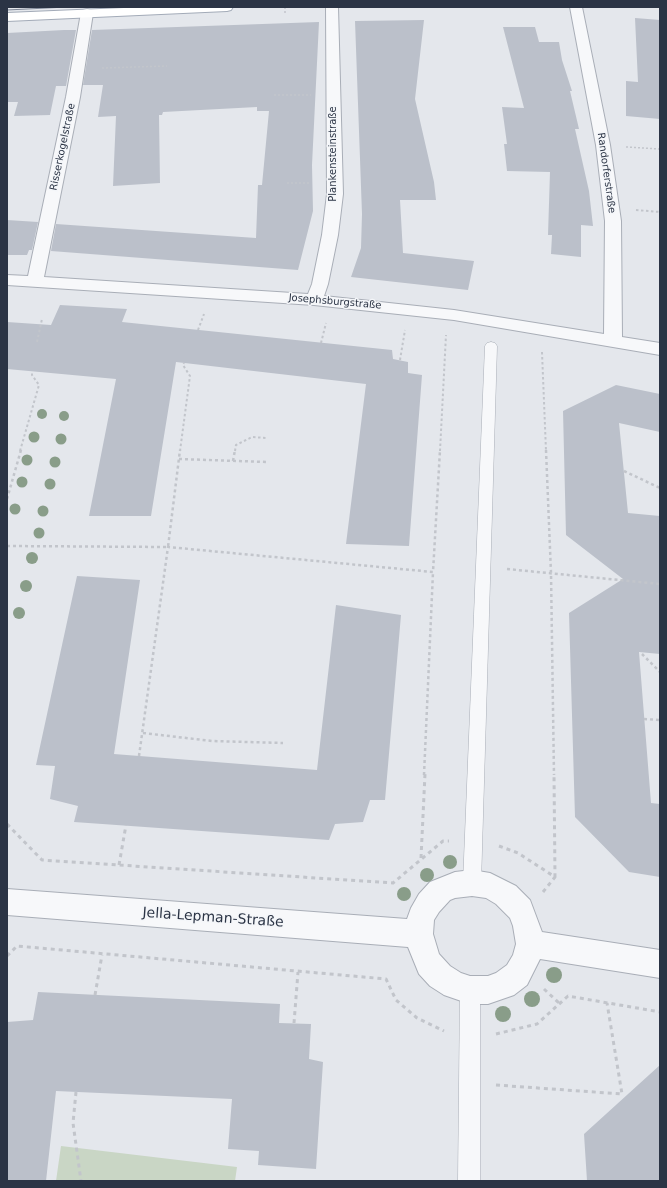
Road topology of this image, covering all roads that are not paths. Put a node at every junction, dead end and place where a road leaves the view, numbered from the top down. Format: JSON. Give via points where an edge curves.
{"nodes":[{"id":1,"x":227,"y":7,"type":"edge"},
{"id":2,"x":332,"y":7,"type":"edge"},
{"id":3,"x":576,"y":7,"type":"edge"},
{"id":4,"x":87,"y":13,"type":"junction"},
{"id":5,"x":7,"y":17,"type":"edge"},
{"id":6,"x":7,"y":280,"type":"edge"},
{"id":7,"x":35,"y":281,"type":"junction"},
{"id":8,"x":314,"y":300,"type":"junction"},
{"id":9,"x":613,"y":340,"type":"junction"},
{"id":10,"x":491,"y":346,"type":"dead end"},
{"id":11,"x":660,"y":349,"type":"edge"},
{"id":12,"x":472,"y":883,"type":"junction"},
{"id":13,"x":7,"y":902,"type":"edge"},
{"id":14,"x":419,"y":934,"type":"junction"},
{"id":15,"x":530,"y":944,"type":"junction"},
{"id":16,"x":660,"y":964,"type":"edge"},
{"id":17,"x":470,"y":990,"type":"junction"},
{"id":18,"x":469,"y":1181,"type":"edge"}],
"edges":[{"from":1,"to":4,"type":"main road"},
{"from":2,"to":8,"type":"street","name":"Plankensteinstraße","via":[[335,194],[330,235],[320,284]]},
{"from":3,"to":9,"type":"street","name":"Randorferstraße","via":[[603,145],[613,221]]},
{"from":4,"to":5,"type":"main road"},
{"from":4,"to":7,"type":"street","name":"Risserkogelstraße","via":[[73,97]]},
{"from":6,"to":7,"type":"street","name":"Josephsburgstraße"},
{"from":7,"to":8,"type":"street","name":"Josephsburgstraße"},
{"from":8,"to":9,"type":"street","name":"Josephsburgstraße","via":[[454,315]]},
{"from":9,"to":11,"type":"street","name":"Josephsburgstraße"},
{"from":10,"to":12,"type":"lane"},
{"from":12,"to":14,"type":"street","via":[[455,885],[440,891],[421,917]]},
{"from":12,"to":15,"type":"street","via":[[490,886],[506,895],[520,909],[528,926]]},
{"from":13,"to":14,"type":"street","name":"Jella-Lepman-Straße"},
{"from":14,"to":17,"type":"street","via":[[429,964],[440,976],[454,985]]},
{"from":15,"to":16,"type":"street"},
{"from":15,"to":17,"type":"street","via":[[521,969],[504,985],[488,990]]},
{"from":17,"to":18,"type":"lane"}]}
